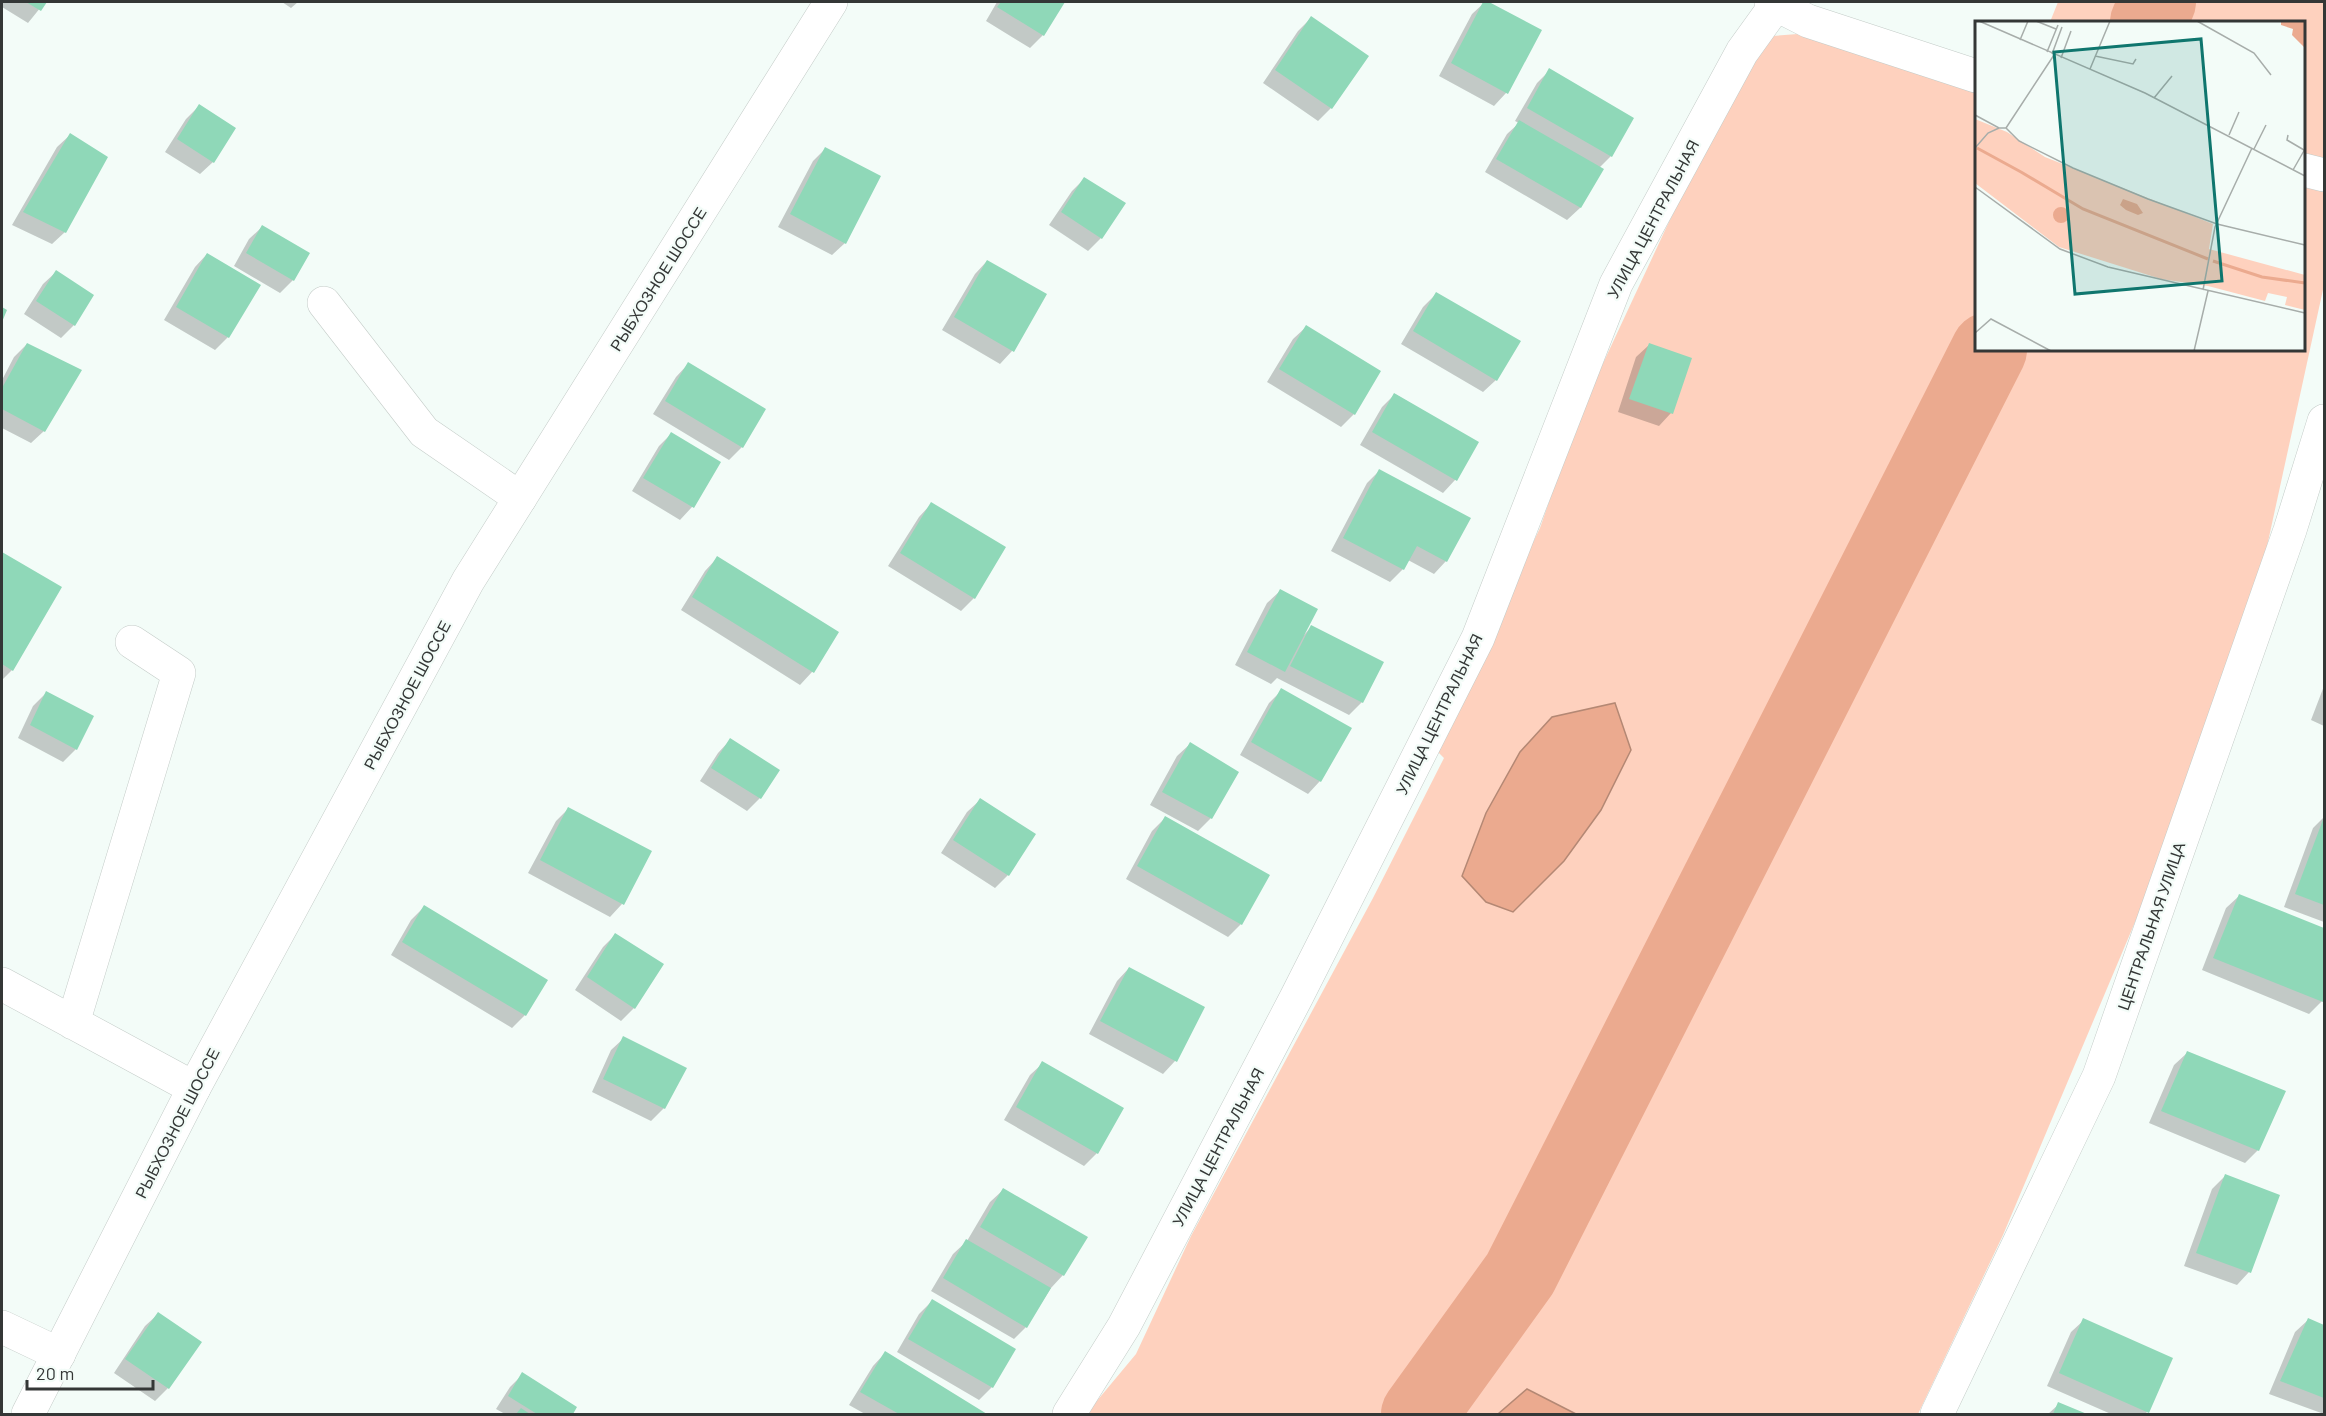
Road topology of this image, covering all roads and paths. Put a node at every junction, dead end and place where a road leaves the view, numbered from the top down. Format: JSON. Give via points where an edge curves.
{"nodes":[{"id":1,"x":831,"y":2,"type":"edge"},
{"id":2,"x":1775,"y":3,"type":"edge"},
{"id":3,"x":1975,"y":75,"type":"edge"},
{"id":4,"x":2305,"y":170,"type":"edge"},
{"id":5,"x":2325,"y":176,"type":"edge"},
{"id":6,"x":324,"y":303,"type":"dead end"},
{"id":7,"x":2325,"y":422,"type":"edge"},
{"id":8,"x":520,"y":498,"type":"junction"},
{"id":9,"x":132,"y":642,"type":"dead end"},
{"id":10,"x":2,"y":984,"type":"edge"},
{"id":11,"x":73,"y":1023,"type":"junction"},
{"id":12,"x":194,"y":1088,"type":"junction"},
{"id":13,"x":2,"y":1326,"type":"edge"},
{"id":14,"x":59,"y":1354,"type":"junction"},
{"id":15,"x":28,"y":1414,"type":"edge"},
{"id":16,"x":1069,"y":1414,"type":"edge"},
{"id":17,"x":1937,"y":1414,"type":"edge"}],
"edges":[{"from":1,"to":8,"type":"street","name":"РЫБХОЗНОЕ ШОССЕ"},
{"from":2,"to":3,"type":"street","via":[[1808,21]]},
{"from":2,"to":16,"type":"street","name":"УЛИЦА ЦЕНТРАЛЬНАЯ","via":[[1742,52],[1616,284],[1478,638],[1124,1326]]},
{"from":4,"to":5,"type":"street"},
{"from":6,"to":8,"type":"street","via":[[424,432]]},
{"from":7,"to":17,"type":"street","name":"ЦЕНТРАЛЬНАЯ УЛИЦА","via":[[2099,1076]]},
{"from":8,"to":12,"type":"street","name":"РЫБХОЗНОЕ ШОССЕ","via":[[468,581]]},
{"from":9,"to":11,"type":"street","via":[[179,673]]},
{"from":10,"to":11,"type":"street"},
{"from":11,"to":12,"type":"street"},
{"from":12,"to":14,"type":"street","name":"РЫБХОЗНОЕ ШОССЕ"},
{"from":13,"to":14,"type":"street"},
{"from":14,"to":15,"type":"street","name":"РЫБХОЗНОЕ ШОССЕ"}]}
